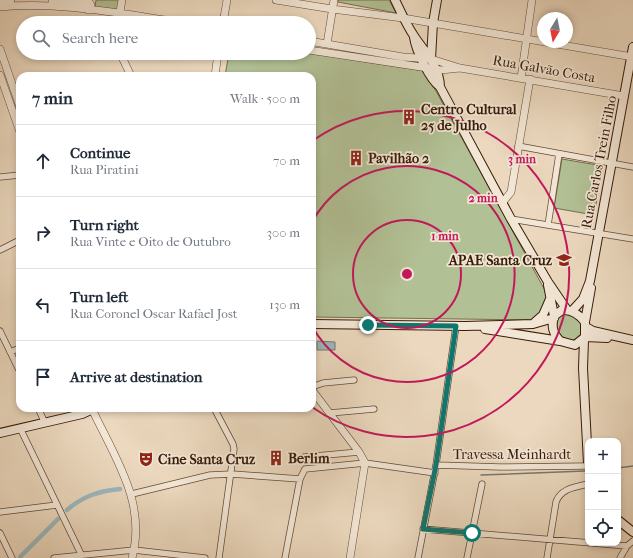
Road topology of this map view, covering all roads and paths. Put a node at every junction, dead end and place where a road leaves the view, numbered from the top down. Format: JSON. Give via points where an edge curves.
{"nodes":[{"id":1,"x":11,"y":0,"type":"edge"},
{"id":2,"x":44,"y":0,"type":"edge"},
{"id":3,"x":65,"y":0,"type":"edge"},
{"id":4,"x":94,"y":0,"type":"edge"},
{"id":5,"x":122,"y":0,"type":"edge"},
{"id":6,"x":227,"y":0,"type":"edge"},
{"id":7,"x":276,"y":0,"type":"edge"},
{"id":8,"x":334,"y":0,"type":"edge"},
{"id":9,"x":395,"y":0,"type":"edge"},
{"id":10,"x":437,"y":0,"type":"edge"},
{"id":11,"x":532,"y":0,"type":"edge"},
{"id":12,"x":0,"y":1,"type":"edge"},
{"id":13,"x":52,"y":1,"type":"junction"},
{"id":14,"x":0,"y":7,"type":"edge"},
{"id":15,"x":90,"y":10,"type":"junction"},
{"id":16,"x":332,"y":10,"type":"junction"},
{"id":17,"x":120,"y":15,"type":"junction"},
{"id":18,"x":128,"y":16,"type":"edge"},
{"id":19,"x":224,"y":16,"type":"edge"},
{"id":20,"x":404,"y":18,"type":"junction"},
{"id":21,"x":433,"y":23,"type":"junction"},
{"id":22,"x":526,"y":40,"type":"junction"},
{"id":23,"x":316,"y":42,"type":"edge"},
{"id":24,"x":327,"y":44,"type":"junction"},
{"id":25,"x":633,"y":47,"type":"edge"},
{"id":26,"x":0,"y":49,"type":"edge"},
{"id":27,"x":316,"y":51,"type":"edge"},
{"id":28,"x":326,"y":53,"type":"junction"},
{"id":29,"x":632,"y":57,"type":"edge"},
{"id":30,"x":427,"y":58,"type":"junction"},
{"id":31,"x":123,"y":60,"type":"edge"},
{"id":32,"x":217,"y":60,"type":"edge"},
{"id":33,"x":426,"y":68,"type":"junction"},
{"id":34,"x":460,"y":68,"type":"junction"},
{"id":35,"x":436,"y":69,"type":"junction"},
{"id":36,"x":129,"y":72,"type":"edge"},
{"id":37,"x":216,"y":72,"type":"edge"},
{"id":38,"x":0,"y":75,"type":"edge"},
{"id":39,"x":520,"y":78,"type":"junction"},
{"id":40,"x":530,"y":79,"type":"junction"},
{"id":41,"x":440,"y":87,"type":"junction"},
{"id":42,"x":16,"y":95,"type":"edge"},
{"id":43,"x":624,"y":96,"type":"junction"},
{"id":44,"x":16,"y":121,"type":"edge"},
{"id":45,"x":518,"y":146,"type":"junction"},
{"id":46,"x":559,"y":154,"type":"junction"},
{"id":47,"x":612,"y":163,"type":"junction"},
{"id":48,"x":633,"y":167,"type":"edge"},
{"id":49,"x":16,"y":175,"type":"edge"},
{"id":50,"x":0,"y":177,"type":"edge"},
{"id":51,"x":503,"y":202,"type":"junction"},
{"id":52,"x":511,"y":219,"type":"junction"},
{"id":53,"x":548,"y":225,"type":"junction"},
{"id":54,"x":598,"y":234,"type":"junction"},
{"id":55,"x":633,"y":239,"type":"edge"},
{"id":56,"x":16,"y":242,"type":"edge"},
{"id":57,"x":0,"y":250,"type":"edge"},
{"id":58,"x":590,"y":281,"type":"junction"},
{"id":59,"x":548,"y":282,"type":"junction"},
{"id":60,"x":550,"y":298,"type":"junction"},
{"id":61,"x":570,"y":310,"type":"junction"},
{"id":62,"x":554,"y":317,"type":"junction"},
{"id":63,"x":316,"y":324,"type":"edge"},
{"id":64,"x":533,"y":324,"type":"junction"},
{"id":65,"x":586,"y":324,"type":"junction"},
{"id":66,"x":456,"y":326,"type":"junction"},
{"id":67,"x":505,"y":328,"type":"junction"},
{"id":68,"x":0,"y":331,"type":"edge"},
{"id":69,"x":584,"y":338,"type":"junction"},
{"id":70,"x":618,"y":338,"type":"junction"},
{"id":71,"x":633,"y":340,"type":"edge"},
{"id":72,"x":560,"y":341,"type":"junction"},
{"id":73,"x":571,"y":345,"type":"junction"},
{"id":74,"x":16,"y":350,"type":"edge"},
{"id":75,"x":10,"y":352,"type":"junction"},
{"id":76,"x":16,"y":364,"type":"edge"},
{"id":77,"x":582,"y":368,"type":"junction"},
{"id":78,"x":354,"y":380,"type":"dead end"},
{"id":79,"x":316,"y":386,"type":"edge"},
{"id":80,"x":316,"y":394,"type":"edge"},
{"id":81,"x":374,"y":409,"type":"dead end"},
{"id":82,"x":40,"y":412,"type":"edge"},
{"id":83,"x":87,"y":412,"type":"edge"},
{"id":84,"x":95,"y":412,"type":"edge"},
{"id":85,"x":216,"y":412,"type":"edge"},
{"id":86,"x":330,"y":413,"type":"junction"},
{"id":87,"x":45,"y":423,"type":"junction"},
{"id":88,"x":20,"y":428,"type":"junction"},
{"id":89,"x":0,"y":432,"type":"edge"},
{"id":90,"x":586,"y":438,"type":"edge"},
{"id":91,"x":360,"y":452,"type":"junction"},
{"id":92,"x":304,"y":457,"type":"dead end"},
{"id":93,"x":365,"y":463,"type":"junction"},
{"id":94,"x":436,"y":465,"type":"junction"},
{"id":95,"x":585,"y":466,"type":"edge"},
{"id":96,"x":435,"y":472,"type":"junction"},
{"id":97,"x":232,"y":474,"type":"junction"},
{"id":98,"x":300,"y":479,"type":"junction"},
{"id":99,"x":482,"y":484,"type":"dead end"},
{"id":100,"x":585,"y":485,"type":"edge"},
{"id":101,"x":132,"y":494,"type":"junction"},
{"id":102,"x":57,"y":505,"type":"junction"},
{"id":103,"x":0,"y":512,"type":"edge"},
{"id":104,"x":621,"y":522,"type":"edge"},
{"id":105,"x":423,"y":529,"type":"junction"},
{"id":106,"x":633,"y":532,"type":"edge"},
{"id":107,"x":0,"y":533,"type":"edge"},
{"id":108,"x":472,"y":533,"type":"junction"},
{"id":109,"x":550,"y":540,"type":"junction"},
{"id":110,"x":633,"y":542,"type":"edge"},
{"id":111,"x":627,"y":546,"type":"junction"},
{"id":112,"x":134,"y":550,"type":"junction"},
{"id":113,"x":81,"y":554,"type":"junction"},
{"id":114,"x":12,"y":558,"type":"edge"},
{"id":115,"x":54,"y":558,"type":"edge"},
{"id":116,"x":132,"y":558,"type":"edge"},
{"id":117,"x":205,"y":558,"type":"edge"},
{"id":118,"x":219,"y":558,"type":"edge"},
{"id":119,"x":285,"y":558,"type":"edge"},
{"id":120,"x":350,"y":558,"type":"edge"},
{"id":121,"x":418,"y":558,"type":"edge"},
{"id":122,"x":467,"y":558,"type":"edge"},
{"id":123,"x":547,"y":558,"type":"edge"},
{"id":124,"x":620,"y":558,"type":"edge"}],
"edges":[{"from":1,"to":12,"type":"street"},
{"from":2,"to":13,"type":"street"},
{"from":3,"to":13,"type":"street"},
{"from":4,"to":15,"type":"street"},
{"from":5,"to":17,"type":"street"},
{"from":6,"to":19,"type":"street"},
{"from":7,"to":16,"type":"street"},
{"from":8,"to":16,"type":"street"},
{"from":9,"to":20,"type":"main road"},
{"from":10,"to":21,"type":"main road"},
{"from":11,"to":22,"type":"street"},
{"from":13,"to":15,"type":"street","via":[[89,2]]},
{"from":14,"to":15,"type":"street","via":[[28,4]]},
{"from":15,"to":17,"type":"street"},
{"from":16,"to":20,"type":"street"},
{"from":16,"to":24,"type":"street"},
{"from":17,"to":18,"type":"street"},
{"from":20,"to":21,"type":"street"},
{"from":20,"to":30,"type":"main road"},
{"from":21,"to":22,"type":"street"},
{"from":21,"to":30,"type":"main road"},
{"from":22,"to":29,"type":"street"},
{"from":22,"to":39,"type":"street"},
{"from":23,"to":24,"type":"street","name":"Rua Galvão Costa"},
{"from":24,"to":28,"type":"street","via":[[321,48]]},
{"from":24,"to":30,"type":"street","name":"Rua Galvão Costa","via":[[403,57]]},
{"from":25,"to":29,"type":"main road","name":"Rua Carlos Trein Filho"},
{"from":26,"to":42,"type":"street"},
{"from":27,"to":28,"type":"street","name":"Rua Galvão Costa"},
{"from":28,"to":33,"type":"street","name":"Rua Galvão Costa"},
{"from":29,"to":43,"type":"main road","name":"Rua Carlos Trein Filho"},
{"from":30,"to":33,"type":"main road"},
{"from":30,"to":34,"type":"street","name":"Rua Galvão Costa"},
{"from":30,"to":35,"type":"main road"},
{"from":31,"to":36,"type":"street"},
{"from":32,"to":37,"type":"street"},
{"from":33,"to":35,"type":"street","name":"Rua Galvão Costa"},
{"from":33,"to":41,"type":"main road"},
{"from":34,"to":35,"type":"street","name":"Rua Galvão Costa"},
{"from":34,"to":39,"type":"street","name":"Rua Galvão Costa"},
{"from":35,"to":41,"type":"main road"},
{"from":38,"to":44,"type":"street"},
{"from":39,"to":40,"type":"street","name":"Rua Galvão Costa"},
{"from":40,"to":43,"type":"street","name":"Rua Galvão Costa"},
{"from":40,"to":45,"type":"street"},
{"from":41,"to":51,"type":"main road"},
{"from":43,"to":47,"type":"main road","name":"Rua Carlos Trein Filho"},
{"from":45,"to":46,"type":"street"},
{"from":45,"to":51,"type":"street","via":[[511,192]]},
{"from":46,"to":47,"type":"street"},
{"from":46,"to":53,"type":"street"},
{"from":47,"to":48,"type":"street"},
{"from":47,"to":54,"type":"main road","name":"Rua Carlos Trein Filho"},
{"from":49,"to":50,"type":"street"},
{"from":51,"to":52,"type":"main road"},
{"from":52,"to":53,"type":"street"},
{"from":52,"to":59,"type":"main road"},
{"from":53,"to":54,"type":"street"},
{"from":54,"to":55,"type":"street"},
{"from":54,"to":58,"type":"main road","name":"Rua Carlos Trein Filho"},
{"from":56,"to":57,"type":"street"},
{"from":58,"to":61,"type":"main road","name":"Rua Carlos Trein Filho","via":[[584,298]]},
{"from":58,"to":65,"type":"main road","name":"Rua Carlos Trein Filho","via":[[591,296]]},
{"from":59,"to":60,"type":"main road"},
{"from":59,"to":61,"type":"main road"},
{"from":60,"to":62,"type":"main road"},
{"from":60,"to":64,"type":"main road","via":[[543,315]]},
{"from":61,"to":62,"type":"main road","via":[[562,310]]},
{"from":61,"to":65,"type":"main road","via":[[580,315]]},
{"from":62,"to":64,"type":"main road"},
{"from":62,"to":72,"type":"main road","via":[[552,328]]},
{"from":63,"to":66,"type":"main road"},
{"from":64,"to":67,"type":"main road"},
{"from":65,"to":69,"type":"main road"},
{"from":65,"to":70,"type":"main road"},
{"from":66,"to":67,"type":"main road"},
{"from":66,"to":94,"type":"street"},
{"from":67,"to":72,"type":"main road"},
{"from":68,"to":75,"type":"street"},
{"from":69,"to":70,"type":"main road"},
{"from":69,"to":73,"type":"main road"},
{"from":69,"to":77,"type":"main road"},
{"from":70,"to":71,"type":"main road"},
{"from":72,"to":73,"type":"main road"},
{"from":73,"to":77,"type":"main road","via":[[578,351]]},
{"from":74,"to":75,"type":"street"},
{"from":75,"to":76,"type":"street"},
{"from":77,"to":90,"type":"main road"},
{"from":78,"to":79,"type":"street","via":[[323,383]]},
{"from":80,"to":86,"type":"street"},
{"from":81,"to":86,"type":"street"},
{"from":82,"to":87,"type":"street"},
{"from":83,"to":87,"type":"main road"},
{"from":84,"to":101,"type":"street"},
{"from":85,"to":97,"type":"street","via":[[233,444]]},
{"from":86,"to":91,"type":"street"},
{"from":87,"to":88,"type":"main road"},
{"from":88,"to":89,"type":"main road"},
{"from":88,"to":102,"type":"street"},
{"from":91,"to":92,"type":"street"},
{"from":91,"to":93,"type":"street"},
{"from":93,"to":96,"type":"street"},
{"from":93,"to":98,"type":"street","via":[[305,469]]},
{"from":93,"to":120,"type":"street"},
{"from":94,"to":95,"type":"street","name":"Travessa Meinhardt"},
{"from":94,"to":96,"type":"street"},
{"from":96,"to":105,"type":"street"},
{"from":97,"to":98,"type":"street"},
{"from":97,"to":101,"type":"street","via":[[198,477]]},
{"from":97,"to":118,"type":"street"},
{"from":98,"to":119,"type":"street"},
{"from":99,"to":108,"type":"street"},
{"from":100,"to":109,"type":"street","via":[[565,491],[559,496]]},
{"from":101,"to":112,"type":"street","via":[[137,529]]},
{"from":102,"to":103,"type":"street"},
{"from":102,"to":113,"type":"street"},
{"from":104,"to":106,"type":"main road"},
{"from":105,"to":108,"type":"street"},
{"from":105,"to":121,"type":"street"},
{"from":107,"to":114,"type":"street"},
{"from":108,"to":109,"type":"street"},
{"from":108,"to":122,"type":"street"},
{"from":109,"to":111,"type":"street"},
{"from":109,"to":123,"type":"street"},
{"from":110,"to":111,"type":"street"},
{"from":111,"to":124,"type":"street"},
{"from":112,"to":113,"type":"street"},
{"from":112,"to":116,"type":"street"},
{"from":112,"to":117,"type":"street"},
{"from":113,"to":115,"type":"street"}]}
